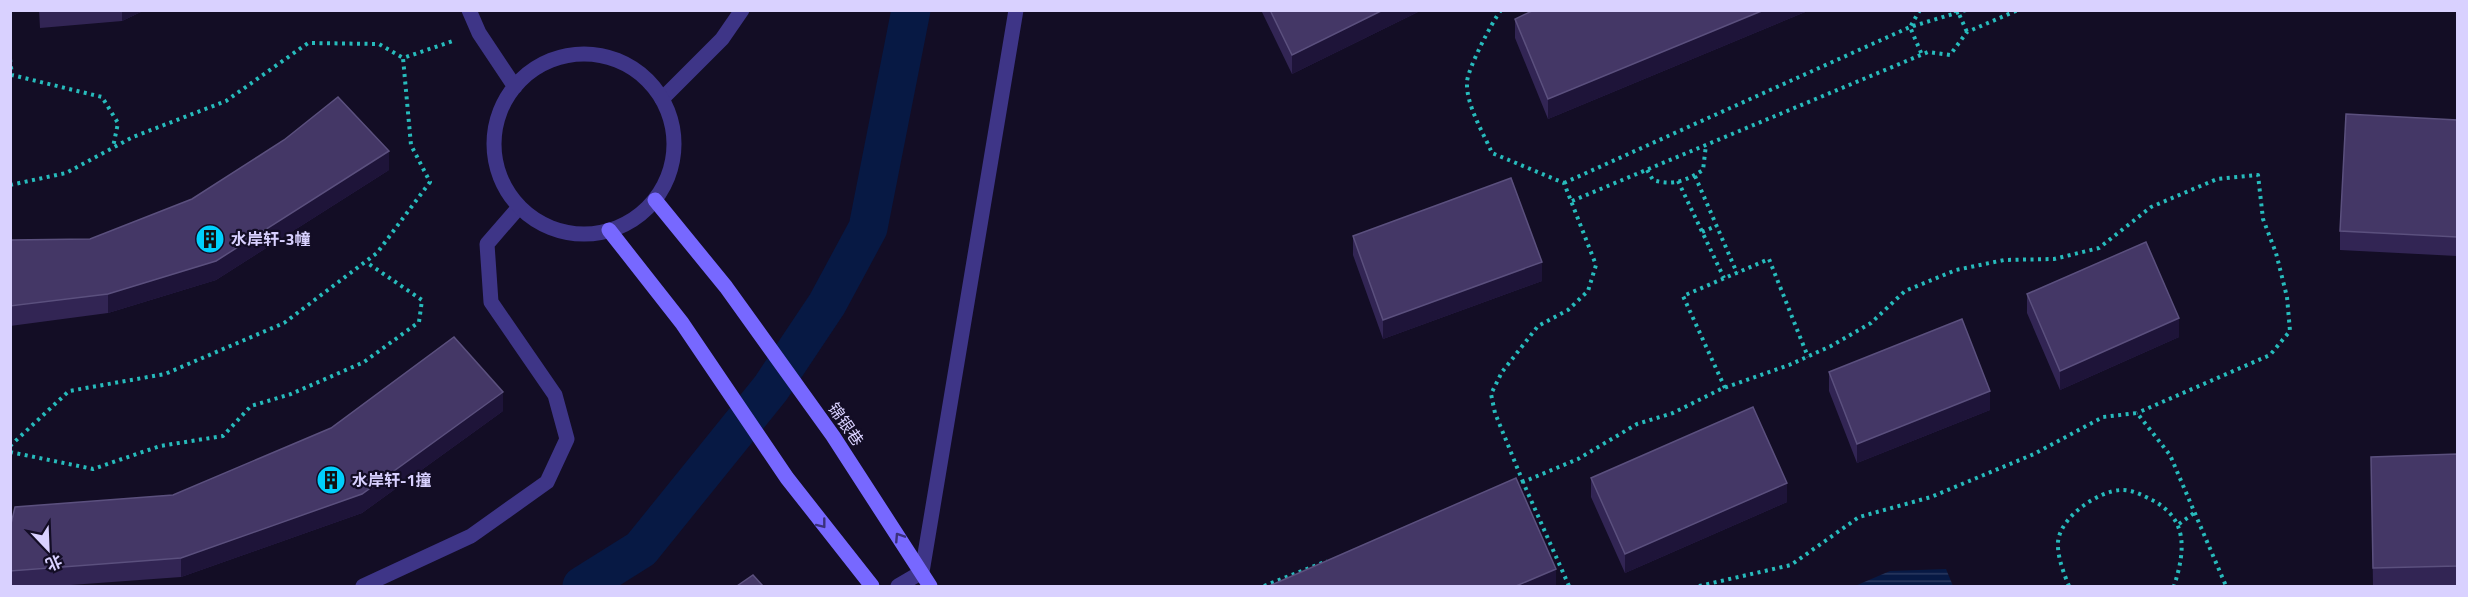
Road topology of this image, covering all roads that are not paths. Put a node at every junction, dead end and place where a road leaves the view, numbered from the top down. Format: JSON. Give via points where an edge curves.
{"nodes":[{"id":1,"x":469,"y":10,"type":"edge"},
{"id":2,"x":742,"y":10,"type":"edge"},
{"id":3,"x":1016,"y":10,"type":"edge"},
{"id":4,"x":515,"y":87,"type":"junction"},
{"id":5,"x":662,"y":99,"type":"junction"},
{"id":6,"x":655,"y":200,"type":"junction"},
{"id":7,"x":519,"y":207,"type":"junction"},
{"id":8,"x":609,"y":230,"type":"junction"},
{"id":9,"x":922,"y":572,"type":"junction"},
{"id":10,"x":363,"y":586,"type":"edge"},
{"id":11,"x":872,"y":586,"type":"edge"},
{"id":12,"x":898,"y":586,"type":"edge"},
{"id":13,"x":930,"y":586,"type":"edge"}],
"edges":[{"from":1,"to":4,"type":"street","via":[[479,33]]},
{"from":2,"to":5,"type":"street","via":[[722,39]]},
{"from":3,"to":9,"type":"street"},
{"from":4,"to":5,"type":"street","via":[[537,67],[563,57],[592,55],[620,61],[644,76]]},
{"from":4,"to":7,"type":"street","via":[[501,109],[494,135],[495,160],[504,185]]},
{"from":5,"to":6,"type":"street","via":[[674,132],[673,156],[666,182]]},
{"from":6,"to":8,"type":"street","via":[[634,219]]},
{"from":9,"to":6,"type":"main road","name":"锦银巷","one_way":true,"via":[[833,436],[726,287]]},
{"from":7,"to":8,"type":"street","via":[[555,230],[593,234]]},
{"from":7,"to":10,"type":"street","via":[[488,244],[491,303],[555,395],[567,439],[547,482],[471,536]]},
{"from":8,"to":11,"type":"main road","one_way":true,"via":[[682,322],[787,478]]},
{"from":9,"to":12,"type":"street"},
{"from":9,"to":13,"type":"main road","name":"锦银巷"}]}
